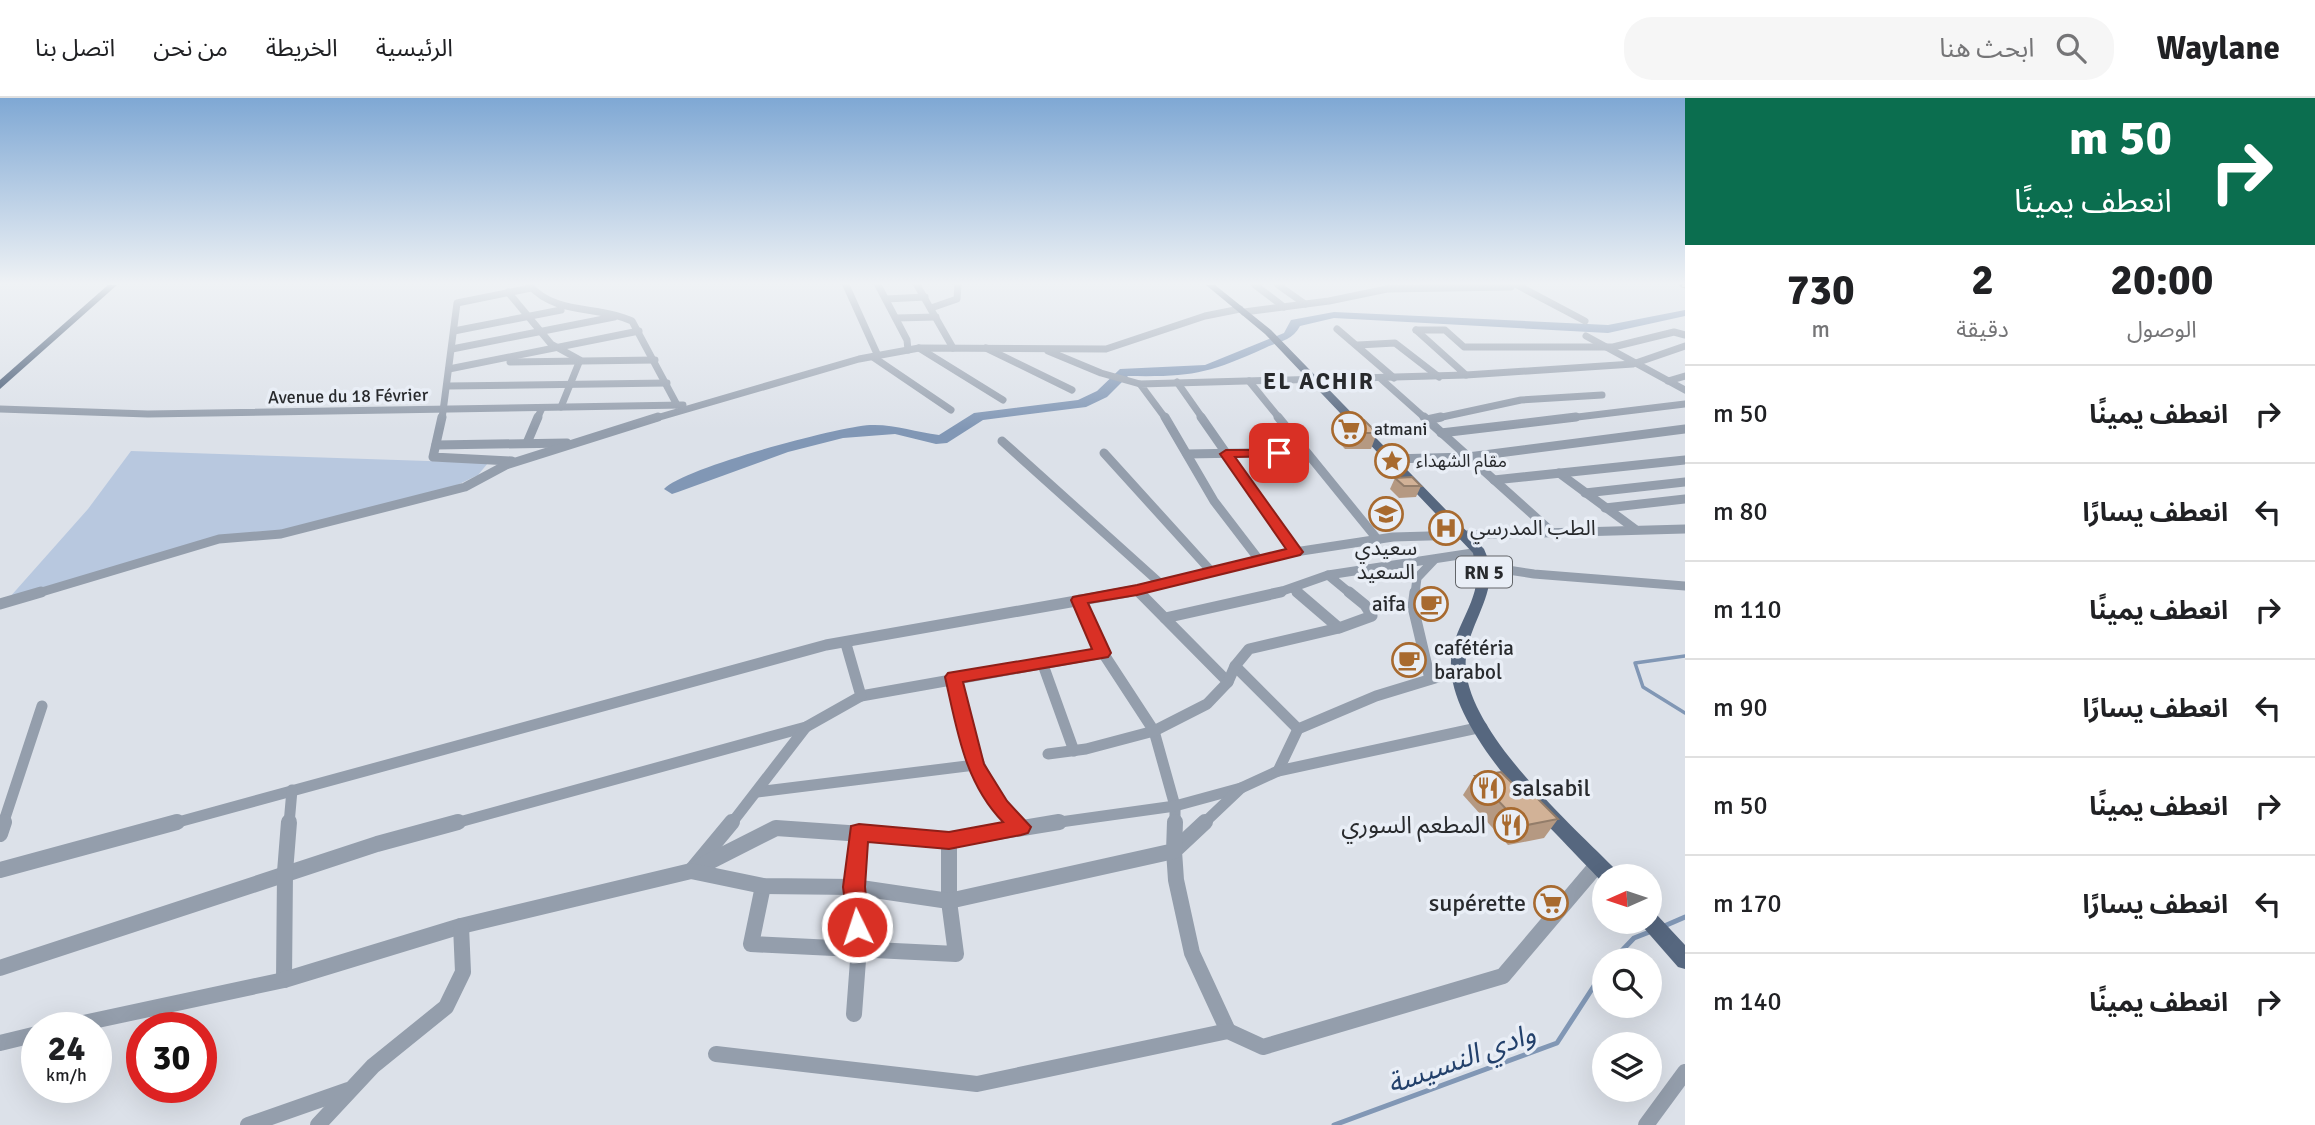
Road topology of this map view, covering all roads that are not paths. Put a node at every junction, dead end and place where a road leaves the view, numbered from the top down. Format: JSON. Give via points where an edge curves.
{"nodes":[{"id":1,"x":44,"y":333,"type":"edge"},
{"id":2,"x":59,"y":333,"type":"edge"},
{"id":3,"x":454,"y":333,"type":"edge"},
{"id":4,"x":535,"y":333,"type":"edge"},
{"id":5,"x":541,"y":333,"type":"edge"},
{"id":6,"x":630,"y":333,"type":"edge"},
{"id":7,"x":640,"y":333,"type":"edge"},
{"id":8,"x":866,"y":333,"type":"edge"},
{"id":9,"x":903,"y":333,"type":"edge"},
{"id":10,"x":945,"y":333,"type":"edge"},
{"id":11,"x":1162,"y":333,"type":"edge"},
{"id":12,"x":1266,"y":333,"type":"edge"},
{"id":13,"x":1343,"y":333,"type":"edge"},
{"id":14,"x":1419,"y":333,"type":"edge"},
{"id":15,"x":1448,"y":333,"type":"edge"},
{"id":16,"x":1671,"y":333,"type":"edge"},
{"id":17,"x":1586,"y":336,"type":"dead end"},
{"id":18,"x":1358,"y":345,"type":"junction"},
{"id":19,"x":1685,"y":346,"type":"edge"},
{"id":20,"x":983,"y":347,"type":"junction"},
{"id":21,"x":1604,"y":347,"type":"junction"},
{"id":22,"x":557,"y":348,"type":"junction"},
{"id":23,"x":919,"y":348,"type":"junction"},
{"id":24,"x":953,"y":348,"type":"junction"},
{"id":25,"x":1042,"y":348,"type":"junction"},
{"id":26,"x":452,"y":349,"type":"junction"},
{"id":27,"x":908,"y":350,"type":"junction"},
{"id":28,"x":875,"y":356,"type":"junction"},
{"id":29,"x":655,"y":360,"type":"junction"},
{"id":30,"x":581,"y":361,"type":"junction"},
{"id":31,"x":483,"y":363,"type":"junction"},
{"id":32,"x":1633,"y":365,"type":"junction"},
{"id":33,"x":449,"y":369,"type":"junction"},
{"id":34,"x":0,"y":372,"type":"edge"},
{"id":35,"x":1466,"y":375,"type":"junction"},
{"id":36,"x":1685,"y":376,"type":"edge"},
{"id":37,"x":1439,"y":377,"type":"junction"},
{"id":38,"x":1380,"y":378,"type":"junction"},
{"id":39,"x":1394,"y":378,"type":"junction"},
{"id":40,"x":1314,"y":379,"type":"junction"},
{"id":41,"x":1249,"y":381,"type":"junction"},
{"id":42,"x":1177,"y":382,"type":"junction"},
{"id":43,"x":1668,"y":382,"type":"junction"},
{"id":44,"x":667,"y":383,"type":"junction"},
{"id":45,"x":1140,"y":384,"type":"junction"},
{"id":46,"x":571,"y":385,"type":"junction"},
{"id":47,"x":0,"y":386,"type":"edge"},
{"id":48,"x":447,"y":386,"type":"junction"},
{"id":49,"x":1072,"y":390,"type":"dead end"},
{"id":50,"x":1685,"y":390,"type":"edge"},
{"id":51,"x":1602,"y":395,"type":"dead end"},
{"id":52,"x":1003,"y":400,"type":"dead end"},
{"id":53,"x":1685,"y":404,"type":"edge"},
{"id":54,"x":677,"y":405,"type":"junction"},
{"id":55,"x":696,"y":405,"type":"junction"},
{"id":56,"x":561,"y":407,"type":"junction"},
{"id":57,"x":542,"y":408,"type":"junction"},
{"id":58,"x":0,"y":409,"type":"edge"},
{"id":59,"x":951,"y":410,"type":"dead end"},
{"id":60,"x":444,"y":411,"type":"junction"},
{"id":61,"x":1427,"y":420,"type":"junction"},
{"id":62,"x":1685,"y":429,"type":"edge"},
{"id":63,"x":1441,"y":433,"type":"junction"},
{"id":64,"x":1002,"y":441,"type":"dead end"},
{"id":65,"x":578,"y":442,"type":"junction"},
{"id":66,"x":527,"y":443,"type":"junction"},
{"id":67,"x":436,"y":445,"type":"junction"},
{"id":68,"x":1305,"y":452,"type":"junction"},
{"id":69,"x":1104,"y":453,"type":"dead end"},
{"id":70,"x":1187,"y":454,"type":"junction"},
{"id":71,"x":1226,"y":454,"type":"junction"},
{"id":72,"x":1468,"y":457,"type":"junction"},
{"id":73,"x":1391,"y":458,"type":"junction"},
{"id":74,"x":1685,"y":460,"type":"edge"},
{"id":75,"x":518,"y":461,"type":"junction"},
{"id":76,"x":1559,"y":472,"type":"junction"},
{"id":77,"x":1494,"y":480,"type":"junction"},
{"id":78,"x":1685,"y":482,"type":"edge"},
{"id":79,"x":1585,"y":493,"type":"junction"},
{"id":80,"x":1685,"y":499,"type":"edge"},
{"id":81,"x":1605,"y":508,"type":"junction"},
{"id":82,"x":1685,"y":529,"type":"edge"},
{"id":83,"x":1636,"y":530,"type":"junction"},
{"id":84,"x":1551,"y":531,"type":"junction"},
{"id":85,"x":1466,"y":535,"type":"junction"},
{"id":86,"x":1378,"y":540,"type":"junction"},
{"id":87,"x":1295,"y":552,"type":"junction"},
{"id":88,"x":1434,"y":559,"type":"junction"},
{"id":89,"x":1480,"y":559,"type":"junction"},
{"id":90,"x":1260,"y":561,"type":"junction"},
{"id":91,"x":1211,"y":571,"type":"junction"},
{"id":92,"x":1328,"y":575,"type":"junction"},
{"id":93,"x":1161,"y":584,"type":"junction"},
{"id":94,"x":1685,"y":586,"type":"edge"},
{"id":95,"x":1294,"y":589,"type":"junction"},
{"id":96,"x":1137,"y":590,"type":"junction"},
{"id":97,"x":1079,"y":600,"type":"junction"},
{"id":98,"x":0,"y":604,"type":"edge"},
{"id":99,"x":1165,"y":618,"type":"junction"},
{"id":100,"x":1339,"y":628,"type":"junction"},
{"id":101,"x":846,"y":644,"type":"junction"},
{"id":102,"x":1102,"y":653,"type":"junction"},
{"id":103,"x":1042,"y":662,"type":"junction"},
{"id":104,"x":1235,"y":666,"type":"junction"},
{"id":105,"x":1458,"y":671,"type":"junction"},
{"id":106,"x":954,"y":677,"type":"junction"},
{"id":107,"x":1430,"y":679,"type":"junction"},
{"id":108,"x":1228,"y":682,"type":"junction"},
{"id":109,"x":861,"y":696,"type":"junction"},
{"id":110,"x":42,"y":706,"type":"dead end"},
{"id":111,"x":806,"y":727,"type":"junction"},
{"id":112,"x":1482,"y":727,"type":"junction"},
{"id":113,"x":1298,"y":729,"type":"junction"},
{"id":114,"x":1154,"y":731,"type":"junction"},
{"id":115,"x":1074,"y":751,"type":"junction"},
{"id":116,"x":1048,"y":754,"type":"dead end"},
{"id":117,"x":975,"y":765,"type":"junction"},
{"id":118,"x":1278,"y":771,"type":"junction"},
{"id":119,"x":1241,"y":788,"type":"junction"},
{"id":120,"x":292,"y":790,"type":"junction"},
{"id":121,"x":757,"y":792,"type":"junction"},
{"id":122,"x":1175,"y":806,"type":"junction"},
{"id":123,"x":1021,"y":827,"type":"junction"},
{"id":124,"x":859,"y":832,"type":"junction"},
{"id":125,"x":0,"y":834,"type":"edge"},
{"id":126,"x":949,"y":840,"type":"junction"},
{"id":127,"x":1174,"y":851,"type":"junction"},
{"id":128,"x":1598,"y":864,"type":"edge"},
{"id":129,"x":0,"y":870,"type":"edge"},
{"id":130,"x":691,"y":871,"type":"junction"},
{"id":131,"x":285,"y":873,"type":"junction"},
{"id":132,"x":1592,"y":883,"type":"edge"},
{"id":133,"x":763,"y":886,"type":"junction"},
{"id":134,"x":854,"y":887,"type":"junction"},
{"id":135,"x":949,"y":901,"type":"junction"},
{"id":136,"x":461,"y":926,"type":"junction"},
{"id":137,"x":1662,"y":934,"type":"edge"},
{"id":138,"x":859,"y":947,"type":"junction"},
{"id":139,"x":1685,"y":960,"type":"edge"},
{"id":140,"x":0,"y":968,"type":"edge"},
{"id":141,"x":285,"y":980,"type":"junction"},
{"id":142,"x":854,"y":1014,"type":"dead end"},
{"id":143,"x":112,"y":1017,"type":"edge"},
{"id":144,"x":1228,"y":1031,"type":"junction"},
{"id":145,"x":21,"y":1038,"type":"edge"},
{"id":146,"x":0,"y":1043,"type":"edge"},
{"id":147,"x":716,"y":1054,"type":"dead end"},
{"id":148,"x":1685,"y":1072,"type":"edge"},
{"id":149,"x":351,"y":1090,"type":"junction"},
{"id":150,"x":248,"y":1125,"type":"edge"},
{"id":151,"x":318,"y":1125,"type":"edge"},
{"id":152,"x":1646,"y":1125,"type":"edge"}],
"edges":[{"from":1,"to":34,"type":"highway"},
{"from":2,"to":47,"type":"highway"},
{"from":3,"to":26,"type":"street"},
{"from":4,"to":26,"type":"street"},
{"from":5,"to":22,"type":"street"},
{"from":6,"to":22,"type":"street"},
{"from":7,"to":29,"type":"street"},
{"from":8,"to":28,"type":"street"},
{"from":9,"to":27,"type":"street"},
{"from":10,"to":24,"type":"street"},
{"from":11,"to":25,"type":"street","via":[[1131,346]]},
{"from":12,"to":40,"type":"main road","number":"RN 5"},
{"from":13,"to":18,"type":"street"},
{"from":14,"to":35,"type":"street"},
{"from":15,"to":21,"type":"street","via":[[1464,347]]},
{"from":16,"to":21,"type":"street"},
{"from":17,"to":21,"type":"street"},
{"from":18,"to":37,"type":"street","via":[[1395,342]]},
{"from":18,"to":39,"type":"street"},
{"from":19,"to":32,"type":"street"},
{"from":20,"to":24,"type":"street"},
{"from":20,"to":25,"type":"street"},
{"from":20,"to":49,"type":"street"},
{"from":21,"to":32,"type":"street"},
{"from":22,"to":30,"type":"street"},
{"from":22,"to":31,"type":"street"},
{"from":23,"to":24,"type":"street"},
{"from":23,"to":27,"type":"street"},
{"from":23,"to":52,"type":"street"},
{"from":25,"to":45,"type":"street"},
{"from":26,"to":33,"type":"street"},
{"from":27,"to":28,"type":"street"},
{"from":28,"to":55,"type":"street"},
{"from":28,"to":59,"type":"street"},
{"from":29,"to":30,"type":"street"},
{"from":29,"to":44,"type":"street"},
{"from":30,"to":31,"type":"street"},
{"from":30,"to":46,"type":"street"},
{"from":31,"to":33,"type":"street"},
{"from":32,"to":35,"type":"street"},
{"from":32,"to":43,"type":"street"},
{"from":33,"to":48,"type":"street"},
{"from":35,"to":37,"type":"street"},
{"from":36,"to":43,"type":"street"},
{"from":37,"to":39,"type":"street"},
{"from":38,"to":39,"type":"street"},
{"from":38,"to":40,"type":"street"},
{"from":38,"to":61,"type":"street"},
{"from":40,"to":41,"type":"street"},
{"from":40,"to":73,"type":"main road","number":"RN 5"},
{"from":41,"to":42,"type":"street"},
{"from":41,"to":68,"type":"street"},
{"from":42,"to":45,"type":"street"},
{"from":42,"to":71,"type":"street"},
{"from":43,"to":50,"type":"street"},
{"from":44,"to":46,"type":"street"},
{"from":44,"to":54,"type":"street"},
{"from":45,"to":70,"type":"street","via":[[1177,432]]},
{"from":46,"to":48,"type":"street"},
{"from":46,"to":56,"type":"street"},
{"from":48,"to":60,"type":"street"},
{"from":51,"to":61,"type":"street","via":[[1521,400]]},
{"from":53,"to":63,"type":"street"},
{"from":54,"to":55,"type":"street","name":"Avenue du 18 Février"},
{"from":54,"to":56,"type":"street","name":"Avenue du 18 Février"},
{"from":55,"to":65,"type":"street"},
{"from":56,"to":57,"type":"street","name":"Avenue du 18 Février"},
{"from":57,"to":60,"type":"street","name":"Avenue du 18 Février"},
{"from":57,"to":66,"type":"street"},
{"from":58,"to":60,"type":"street","name":"Avenue du 18 Février","via":[[148,414]]},
{"from":60,"to":67,"type":"street"},
{"from":61,"to":63,"type":"street"},
{"from":62,"to":72,"type":"street"},
{"from":63,"to":72,"type":"street"},
{"from":64,"to":93,"type":"street"},
{"from":65,"to":66,"type":"street"},
{"from":65,"to":75,"type":"street"},
{"from":66,"to":67,"type":"street"},
{"from":67,"to":75,"type":"street","via":[[433,457]]},
{"from":68,"to":71,"type":"street"},
{"from":68,"to":86,"type":"street"},
{"from":69,"to":91,"type":"street"},
{"from":70,"to":71,"type":"street"},
{"from":70,"to":90,"type":"street","via":[[1214,501]]},
{"from":71,"to":87,"type":"street"},
{"from":72,"to":73,"type":"street"},
{"from":72,"to":77,"type":"street"},
{"from":73,"to":85,"type":"main road","number":"RN 5"},
{"from":74,"to":76,"type":"street"},
{"from":75,"to":98,"type":"street","via":[[465,488],[281,534],[219,540]]},
{"from":76,"to":77,"type":"street"},
{"from":76,"to":79,"type":"street"},
{"from":77,"to":84,"type":"street"},
{"from":78,"to":79,"type":"street"},
{"from":79,"to":81,"type":"street"},
{"from":80,"to":81,"type":"street"},
{"from":81,"to":83,"type":"street"},
{"from":82,"to":83,"type":"street"},
{"from":83,"to":84,"type":"street"},
{"from":84,"to":85,"type":"street"},
{"from":85,"to":86,"type":"street"},
{"from":85,"to":89,"type":"main road","number":"RN 5"},
{"from":86,"to":87,"type":"street"},
{"from":87,"to":90,"type":"street"},
{"from":88,"to":89,"type":"street"},
{"from":88,"to":92,"type":"street"},
{"from":88,"to":107,"type":"street","via":[[1417,578],[1413,607]]},
{"from":89,"to":94,"type":"street","via":[[1534,574]]},
{"from":89,"to":105,"type":"main road","number":"RN 5","via":[[1481,588],[1463,630]]},
{"from":90,"to":91,"type":"street"},
{"from":91,"to":93,"type":"street"},
{"from":92,"to":95,"type":"street"},
{"from":92,"to":100,"type":"street","via":[[1372,616]]},
{"from":93,"to":96,"type":"street"},
{"from":95,"to":99,"type":"street"},
{"from":95,"to":100,"type":"street"},
{"from":96,"to":97,"type":"street"},
{"from":96,"to":99,"type":"street"},
{"from":97,"to":101,"type":"street","via":[[938,623]]},
{"from":97,"to":102,"type":"street"},
{"from":99,"to":108,"type":"street"},
{"from":100,"to":104,"type":"street","via":[[1249,649]]},
{"from":101,"to":109,"type":"street"},
{"from":101,"to":120,"type":"street","via":[[826,645]]},
{"from":102,"to":103,"type":"street"},
{"from":102,"to":114,"type":"street"},
{"from":103,"to":106,"type":"street"},
{"from":103,"to":115,"type":"street"},
{"from":104,"to":108,"type":"street"},
{"from":104,"to":113,"type":"street"},
{"from":105,"to":107,"type":"street"},
{"from":105,"to":112,"type":"main road","number":"RN 5"},
{"from":106,"to":109,"type":"street"},
{"from":106,"to":117,"type":"street"},
{"from":107,"to":113,"type":"street"},
{"from":108,"to":114,"type":"street","via":[[1206,704]]},
{"from":109,"to":111,"type":"street"},
{"from":110,"to":125,"type":"street"},
{"from":111,"to":121,"type":"street"},
{"from":111,"to":131,"type":"street"},
{"from":112,"to":118,"type":"street"},
{"from":112,"to":128,"type":"main road","number":"RN 5","via":[[1531,794]]},
{"from":113,"to":118,"type":"street"},
{"from":114,"to":115,"type":"street"},
{"from":114,"to":122,"type":"street"},
{"from":115,"to":116,"type":"street"},
{"from":117,"to":121,"type":"street"},
{"from":117,"to":123,"type":"street","via":[[1000,806]]},
{"from":118,"to":119,"type":"street"},
{"from":119,"to":122,"type":"street"},
{"from":119,"to":127,"type":"street"},
{"from":120,"to":129,"type":"street"},
{"from":120,"to":131,"type":"street"},
{"from":121,"to":130,"type":"street"},
{"from":122,"to":123,"type":"street"},
{"from":122,"to":127,"type":"street"},
{"from":123,"to":126,"type":"street"},
{"from":124,"to":126,"type":"street"},
{"from":124,"to":130,"type":"street","via":[[776,828]]},
{"from":124,"to":134,"type":"street"},
{"from":126,"to":135,"type":"street"},
{"from":127,"to":135,"type":"street"},
{"from":127,"to":144,"type":"street","via":[[1192,953]]},
{"from":130,"to":133,"type":"street"},
{"from":130,"to":136,"type":"street"},
{"from":131,"to":140,"type":"street"},
{"from":131,"to":141,"type":"street"},
{"from":132,"to":144,"type":"street","via":[[1503,976],[1263,1047]]},
{"from":133,"to":134,"type":"street"},
{"from":133,"to":138,"type":"street","via":[[751,944]]},
{"from":134,"to":135,"type":"street"},
{"from":134,"to":138,"type":"street"},
{"from":135,"to":138,"type":"street","via":[[956,954]]},
{"from":136,"to":141,"type":"street"},
{"from":136,"to":149,"type":"street","via":[[463,972],[446,1007],[373,1066]]},
{"from":137,"to":139,"type":"main road"},
{"from":138,"to":142,"type":"street"},
{"from":141,"to":143,"type":"street"},
{"from":144,"to":147,"type":"street","via":[[977,1084]]},
{"from":145,"to":146,"type":"street"},
{"from":148,"to":152,"type":"street"},
{"from":149,"to":150,"type":"street"},
{"from":149,"to":151,"type":"street"}]}
